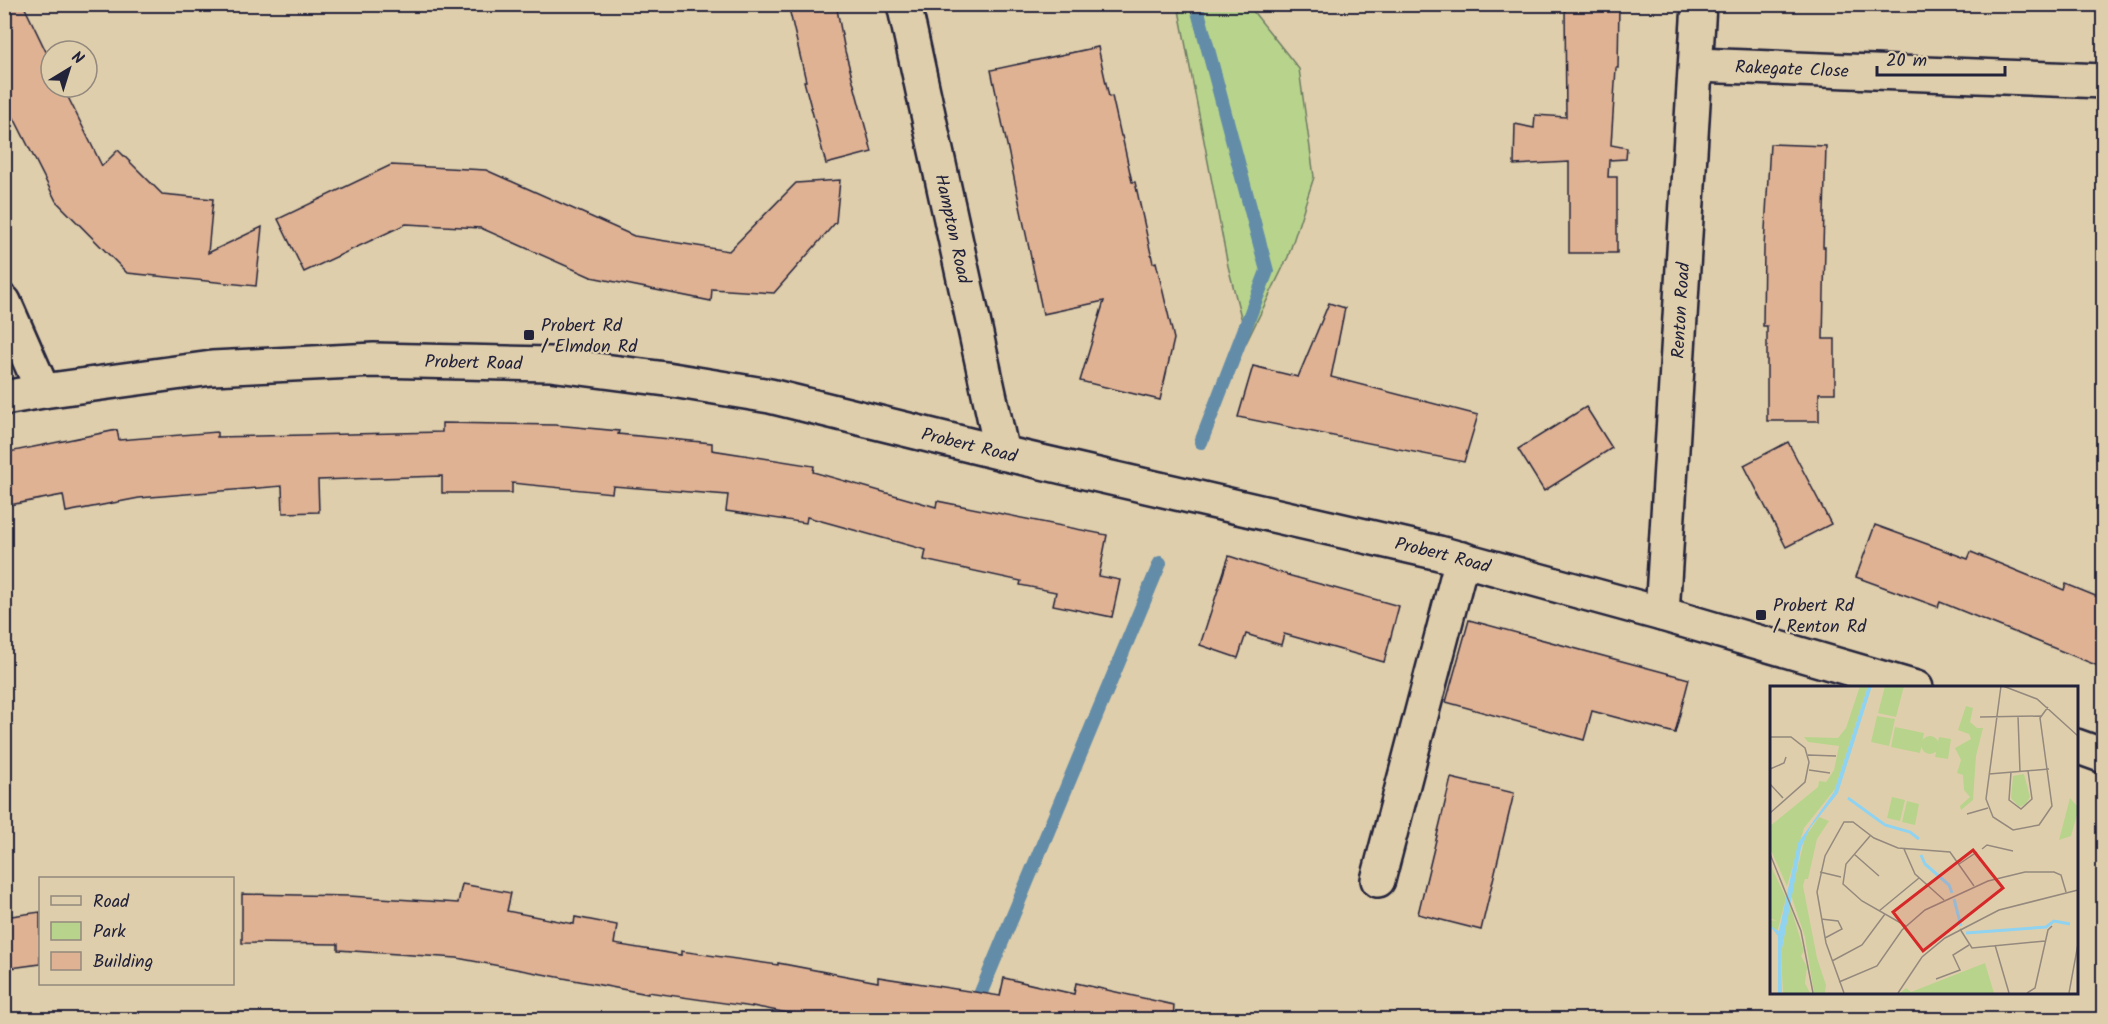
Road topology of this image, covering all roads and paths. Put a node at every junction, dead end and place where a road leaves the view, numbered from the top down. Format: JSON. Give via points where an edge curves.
{"nodes":[{"id":1,"x":904,"y":4,"type":"edge"},
{"id":2,"x":1699,"y":4,"type":"edge"},
{"id":3,"x":1696,"y":65,"type":"junction"},
{"id":4,"x":2103,"y":81,"type":"edge"},
{"id":5,"x":4,"y":302,"type":"edge"},
{"id":6,"x":43,"y":391,"type":"junction"},
{"id":7,"x":4,"y":398,"type":"edge"},
{"id":8,"x":1002,"y":453,"type":"junction"},
{"id":9,"x":1462,"y":559,"type":"junction"},
{"id":10,"x":1662,"y":614,"type":"junction"},
{"id":11,"x":1909,"y":686,"type":"edge"},
{"id":12,"x":2078,"y":747,"type":"edge"},
{"id":13,"x":2103,"y":756,"type":"edge"},
{"id":14,"x":1378,"y":880,"type":"dead end"}],
"edges":[{"from":1,"to":8,"type":"street","name":"Hampton Road"},
{"from":2,"to":3,"type":"street","name":"Renton Road"},
{"from":3,"to":4,"type":"street","name":"Rakegate Close"},
{"from":3,"to":10,"type":"street","name":"Renton Road"},
{"from":5,"to":6,"type":"street"},
{"from":6,"to":7,"type":"street","name":"Probert Road"},
{"from":6,"to":8,"type":"street","name":"Probert Road","via":[[224,367],[374,360],[550,364],[770,396]]},
{"from":8,"to":9,"type":"street","name":"Probert Road"},
{"from":9,"to":10,"type":"street","name":"Probert Road"},
{"from":9,"to":14,"type":"street"},
{"from":10,"to":11,"type":"street","name":"Probert Road"},
{"from":12,"to":13,"type":"street"}]}
